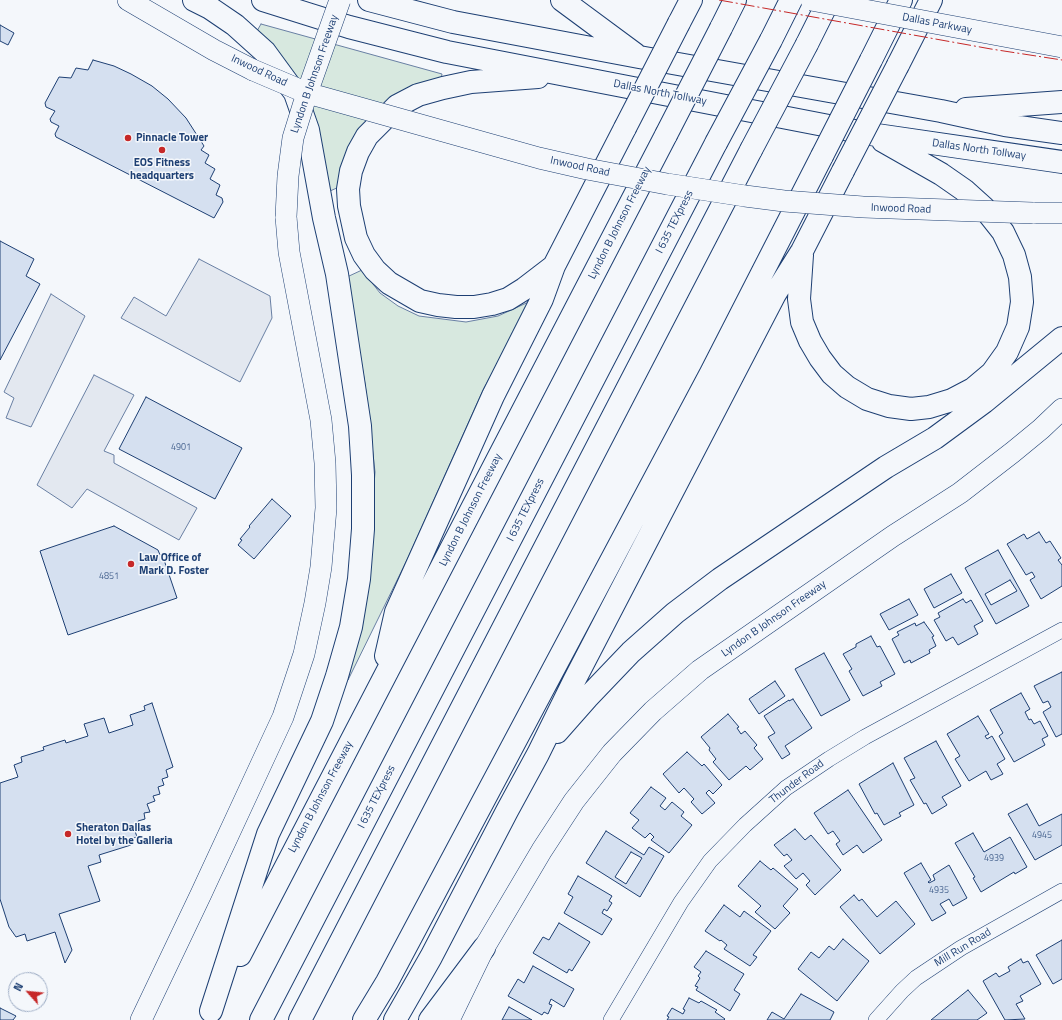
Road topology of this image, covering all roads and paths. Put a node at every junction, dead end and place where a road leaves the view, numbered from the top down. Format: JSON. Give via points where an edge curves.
{"nodes":[{"id":1,"x":128,"y":0,"type":"edge"},
{"id":2,"x":194,"y":0,"type":"edge"},
{"id":3,"x":264,"y":0,"type":"edge"},
{"id":4,"x":340,"y":0,"type":"edge"},
{"id":5,"x":368,"y":0,"type":"edge"},
{"id":6,"x":562,"y":0,"type":"edge"},
{"id":7,"x":691,"y":0,"type":"edge"},
{"id":8,"x":735,"y":0,"type":"edge"},
{"id":9,"x":791,"y":0,"type":"edge"},
{"id":10,"x":811,"y":0,"type":"edge"},
{"id":11,"x":830,"y":0,"type":"edge"},
{"id":12,"x":901,"y":0,"type":"edge"},
{"id":13,"x":931,"y":0,"type":"edge"},
{"id":14,"x":1062,"y":47,"type":"edge"},
{"id":15,"x":639,"y":58,"type":"junction"},
{"id":16,"x":567,"y":75,"type":"junction"},
{"id":17,"x":307,"y":93,"type":"junction"},
{"id":18,"x":1062,"y":102,"type":"edge"},
{"id":19,"x":941,"y":111,"type":"junction"},
{"id":20,"x":1062,"y":133,"type":"edge"},
{"id":21,"x":870,"y":134,"type":"junction"},
{"id":22,"x":1062,"y":162,"type":"edge"},
{"id":23,"x":1062,"y":213,"type":"edge"},
{"id":24,"x":802,"y":252,"type":"junction"},
{"id":25,"x":554,"y":266,"type":"junction"},
{"id":26,"x":1062,"y":338,"type":"edge"},
{"id":27,"x":1060,"y":411,"type":"edge"},
{"id":28,"x":1062,"y":630,"type":"edge"},
{"id":29,"x":379,"y":688,"type":"junction"},
{"id":30,"x":538,"y":754,"type":"junction"},
{"id":31,"x":1062,"y":892,"type":"edge"},
{"id":32,"x":484,"y":948,"type":"junction"},
{"id":33,"x":209,"y":1016,"type":"edge"},
{"id":34,"x":140,"y":1020,"type":"edge"},
{"id":35,"x":261,"y":1020,"type":"edge"},
{"id":36,"x":300,"y":1020,"type":"edge"},
{"id":37,"x":364,"y":1020,"type":"edge"},
{"id":38,"x":395,"y":1020,"type":"edge"},
{"id":39,"x":430,"y":1020,"type":"edge"},
{"id":40,"x":448,"y":1020,"type":"edge"},
{"id":41,"x":611,"y":1020,"type":"edge"},
{"id":42,"x":876,"y":1020,"type":"edge"}],
"edges":[{"from":1,"to":17,"type":"main road","name":"Inwood Road","bridge":true,"via":[[244,65]]},
{"from":2,"to":33,"type":"highway","via":[[235,25],[266,52],[294,93],[308,130],[337,274],[360,426],[363,475],[363,529],[359,579],[351,628],[322,721],[268,834]]},
{"from":3,"to":16,"type":"highway","name":"Dallas North Tollway","via":[[349,27],[447,52]]},
{"from":4,"to":17,"type":"main road","name":"Lyndon B Johnson Freeway","bridge":true},
{"from":5,"to":15,"type":"highway","via":[[453,22]]},
{"from":6,"to":15,"type":"highway"},
{"from":7,"to":25,"type":"highway","bridge":true},
{"from":8,"to":29,"type":"highway","name":"Lyndon B Johnson Freeway","bridge":true},
{"from":9,"to":35,"type":"highway","name":"I 635 TEXpress","bridge":true},
{"from":10,"to":14,"type":"main road","name":"Dallas Parkway","bridge":true},
{"from":11,"to":36,"type":"highway","bridge":true},
{"from":12,"to":37,"type":"highway","bridge":true,"via":[[690,414],[387,982]]},
{"from":13,"to":24,"type":"highway","bridge":true},
{"from":15,"to":19,"type":"highway"},
{"from":16,"to":21,"type":"highway","name":"Dallas North Tollway"},
{"from":16,"to":25,"type":"highway","via":[[471,82],[418,95],[397,106],[367,136],[351,171],[348,189],[352,225],[364,254],[375,270],[389,283],[420,301],[456,307],[492,304],[508,299]]},
{"from":17,"to":23,"type":"main road","name":"Inwood Road","bridge":true,"via":[[539,158],[667,184],[776,200],[863,207]]},
{"from":17,"to":34,"type":"main road","name":"Lyndon B Johnson Freeway","bridge":true,"via":[[293,138],[286,217],[289,252],[321,420],[325,463],[326,508],[316,603],[304,654],[283,717]]},
{"from":18,"to":19,"type":"highway"},
{"from":19,"to":20,"type":"highway","via":[[1005,125]]},
{"from":21,"to":22,"type":"highway","name":"Dallas North Tollway"},
{"from":21,"to":24,"type":"highway","via":[[964,190],[984,208],[1003,232],[1014,255],[1020,277],[1022,302],[1018,327],[1007,352],[992,373],[973,389],[952,400],[911,409],[867,399],[847,388],[832,374],[810,341],[802,322],[799,299]]},
{"from":24,"to":30,"type":"highway","via":[[775,294]]},
{"from":25,"to":29,"type":"highway","via":[[542,299],[493,396],[396,612]]},
{"from":26,"to":30,"type":"highway","via":[[947,429],[886,467],[675,612],[631,652]]},
{"from":27,"to":32,"type":"main road","name":"Lyndon B Johnson Freeway","via":[[966,488],[892,536],[706,666],[653,711],[612,753],[574,801]]},
{"from":28,"to":41,"type":"street","name":"Thunder Road","via":[[865,736],[786,788],[745,824],[710,861],[681,902]]},
{"from":29,"to":33,"type":"highway","name":"Lyndon B Johnson Freeway"},
{"from":30,"to":38,"type":"highway"},
{"from":31,"to":42,"type":"street","name":"Mill Run Road","via":[[961,948],[916,978]]},
{"from":32,"to":39,"type":"highway"},
{"from":32,"to":40,"type":"main road","name":"Lyndon B Johnson Freeway"}]}
